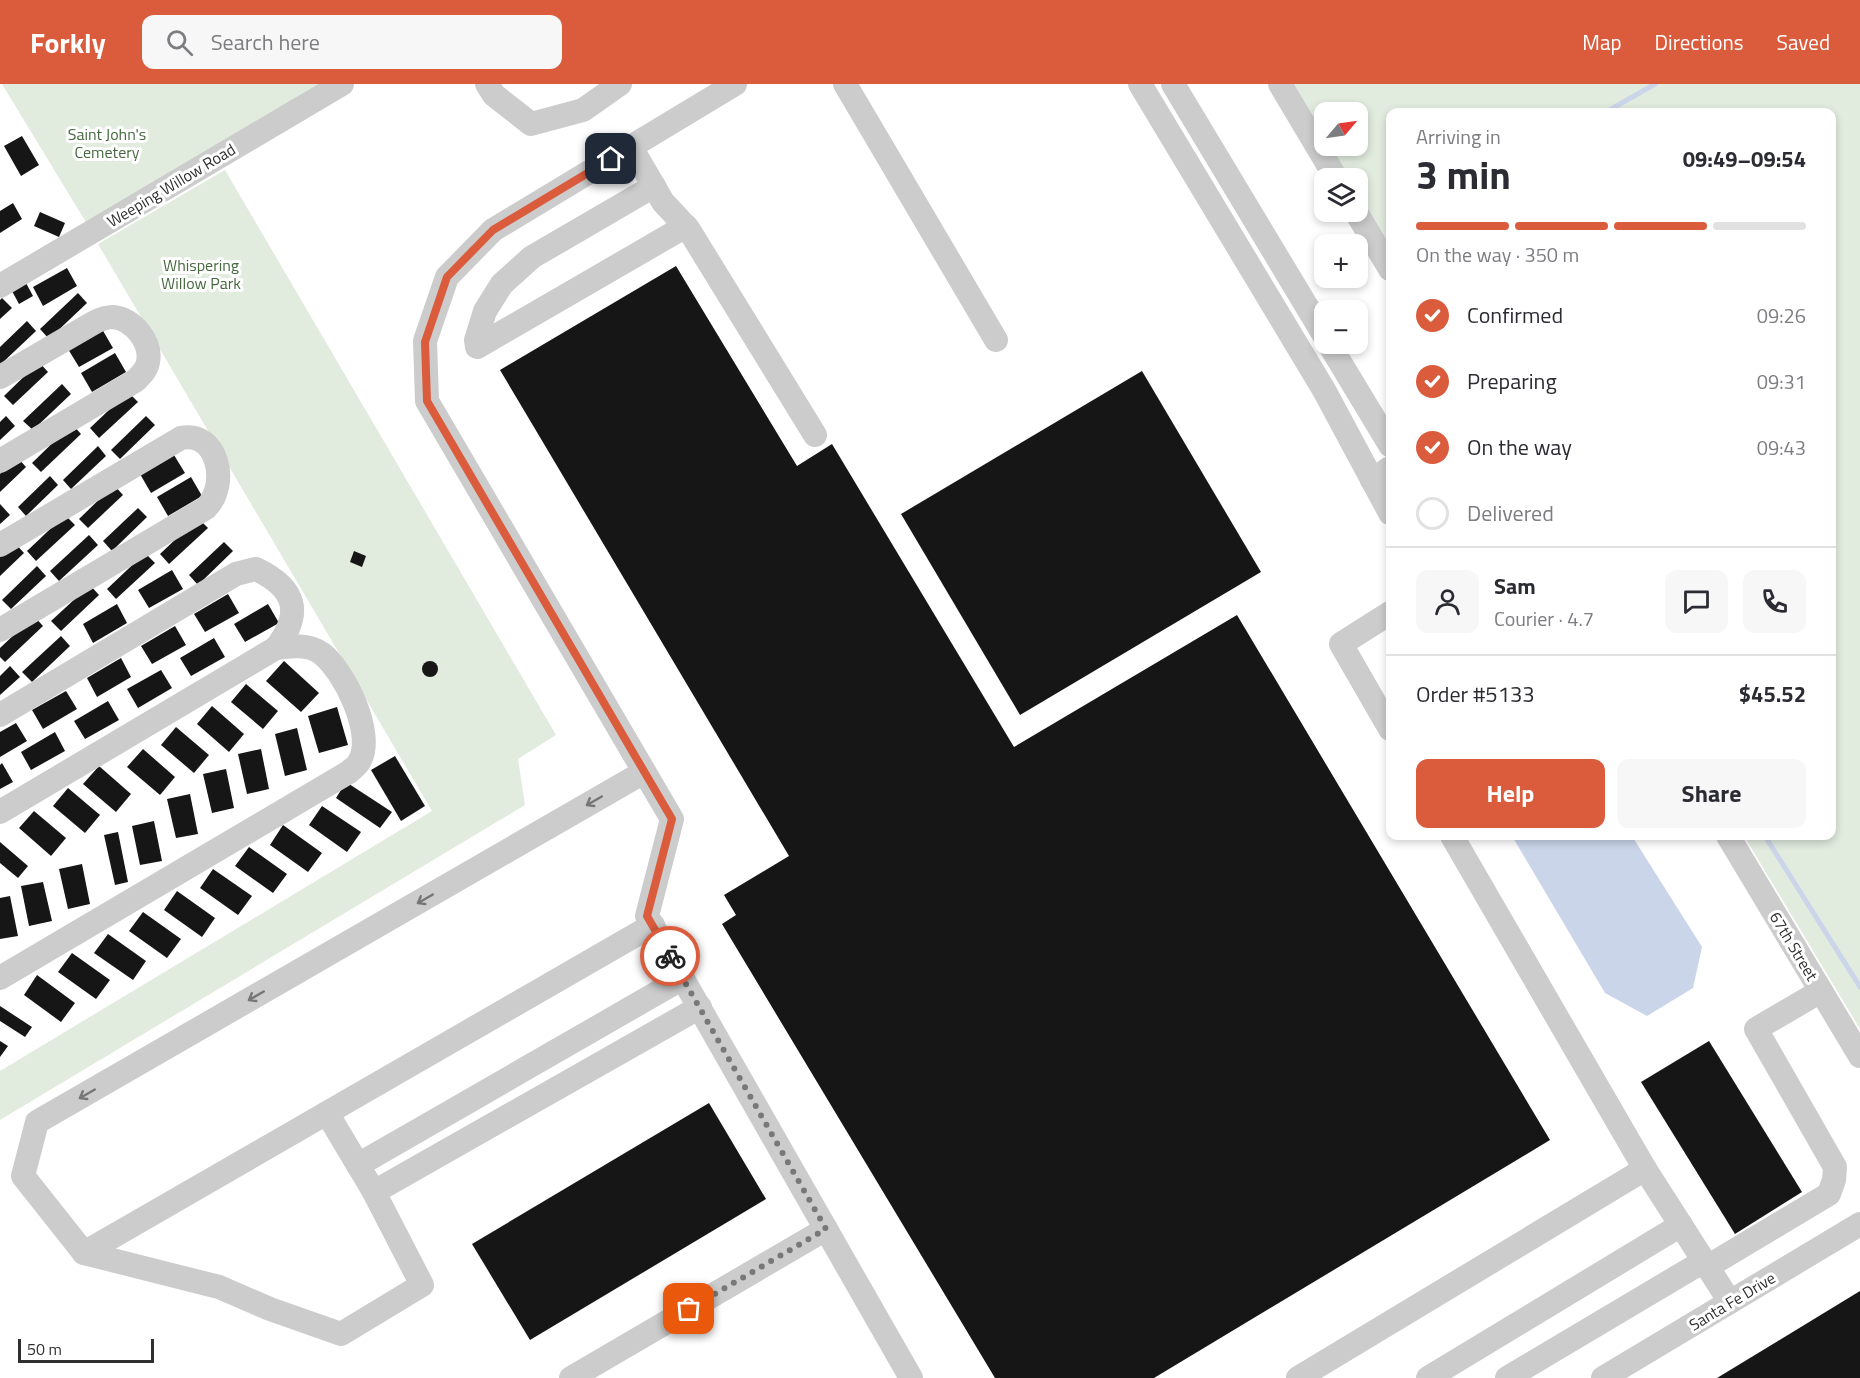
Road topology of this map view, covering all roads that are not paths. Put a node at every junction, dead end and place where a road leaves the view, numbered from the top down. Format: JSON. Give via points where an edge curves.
{"nodes":[{"id":1,"x":342,"y":84,"type":"edge"},
{"id":2,"x":487,"y":84,"type":"edge"},
{"id":3,"x":620,"y":84,"type":"edge"},
{"id":4,"x":735,"y":84,"type":"edge"},
{"id":5,"x":845,"y":84,"type":"edge"},
{"id":6,"x":1140,"y":84,"type":"edge"},
{"id":7,"x":1173,"y":84,"type":"edge"},
{"id":8,"x":1280,"y":84,"type":"edge"},
{"id":9,"x":631,"y":147,"type":"junction"},
{"id":10,"x":1330,"y":168,"type":"edge"},
{"id":11,"x":654,"y":186,"type":"junction"},
{"id":12,"x":1362,"y":222,"type":"edge"},
{"id":13,"x":686,"y":226,"type":"junction"},
{"id":14,"x":1272,"y":247,"type":"junction"},
{"id":15,"x":1246,"y":261,"type":"junction"},
{"id":16,"x":1386,"y":262,"type":"edge"},
{"id":17,"x":0,"y":286,"type":"edge"},
{"id":18,"x":1314,"y":318,"type":"edge"},
{"id":19,"x":996,"y":340,"type":"dead end"},
{"id":20,"x":1335,"y":354,"type":"edge"},
{"id":21,"x":0,"y":377,"type":"edge"},
{"id":22,"x":814,"y":435,"type":"dead end"},
{"id":23,"x":1386,"y":438,"type":"edge"},
{"id":24,"x":0,"y":461,"type":"edge"},
{"id":25,"x":1382,"y":474,"type":"edge"},
{"id":26,"x":1386,"y":494,"type":"edge"},
{"id":27,"x":0,"y":545,"type":"edge"},
{"id":28,"x":1386,"y":616,"type":"edge"},
{"id":29,"x":0,"y":630,"type":"edge"},
{"id":30,"x":276,"y":648,"type":"junction"},
{"id":31,"x":0,"y":715,"type":"edge"},
{"id":32,"x":1386,"y":722,"type":"edge"},
{"id":33,"x":644,"y":772,"type":"junction"},
{"id":34,"x":0,"y":812,"type":"edge"},
{"id":35,"x":1454,"y":840,"type":"edge"},
{"id":36,"x":1730,"y":840,"type":"edge"},
{"id":37,"x":653,"y":925,"type":"junction"},
{"id":38,"x":0,"y":978,"type":"edge"},
{"id":39,"x":683,"y":978,"type":"junction"},
{"id":40,"x":1821,"y":991,"type":"junction"},
{"id":41,"x":700,"y":1007,"type":"junction"},
{"id":42,"x":1860,"y":1056,"type":"edge"},
{"id":43,"x":327,"y":1113,"type":"junction"},
{"id":44,"x":358,"y":1165,"type":"junction"},
{"id":45,"x":1646,"y":1169,"type":"junction"},
{"id":46,"x":374,"y":1192,"type":"junction"},
{"id":47,"x":1860,"y":1224,"type":"edge"},
{"id":48,"x":1681,"y":1225,"type":"junction"},
{"id":49,"x":826,"y":1229,"type":"junction"},
{"id":50,"x":84,"y":1253,"type":"junction"},
{"id":51,"x":1705,"y":1264,"type":"junction"},
{"id":52,"x":1730,"y":1302,"type":"junction"},
{"id":53,"x":908,"y":1377,"type":"edge"},
{"id":54,"x":572,"y":1378,"type":"edge"},
{"id":55,"x":1298,"y":1378,"type":"edge"},
{"id":56,"x":1428,"y":1378,"type":"edge"},
{"id":57,"x":1507,"y":1378,"type":"edge"},
{"id":58,"x":1603,"y":1378,"type":"edge"}],
"edges":[{"from":1,"to":17,"type":"street","name":"Weeping Willow Road"},
{"from":2,"to":3,"type":"street","via":[[494,95],[531,124],[583,110]]},
{"from":4,"to":9,"type":"street"},
{"from":5,"to":19,"type":"street"},
{"from":6,"to":15,"type":"street"},
{"from":7,"to":14,"type":"street"},
{"from":8,"to":10,"type":"street"},
{"from":9,"to":11,"type":"street"},
{"from":9,"to":33,"type":"street","via":[[493,230],[447,277],[425,342],[427,401]]},
{"from":11,"to":13,"type":"street"},
{"from":11,"to":13,"type":"street","via":[[532,256],[502,284],[485,310],[477,347]]},
{"from":12,"to":16,"type":"street"},
{"from":13,"to":22,"type":"street"},
{"from":14,"to":15,"type":"street"},
{"from":14,"to":18,"type":"street"},
{"from":15,"to":25,"type":"street","via":[[1324,390]]},
{"from":20,"to":23,"type":"street"},
{"from":21,"to":24,"type":"street","via":[[106,317],[134,326],[148,352],[148,363],[135,381]]},
{"from":25,"to":26,"type":"street"},
{"from":27,"to":29,"type":"street","via":[[181,438],[197,439],[213,454],[219,481],[206,508]]},
{"from":28,"to":32,"type":"street","via":[[1341,644]]},
{"from":30,"to":31,"type":"street","via":[[287,633],[293,607],[280,584],[256,569],[246,570]]},
{"from":30,"to":34,"type":"street"},
{"from":30,"to":38,"type":"street","via":[[309,647],[334,669],[362,724],[359,762],[349,772]]},
{"from":33,"to":37,"type":"street","via":[[672,819],[647,916]]},
{"from":33,"to":50,"type":"street","one_way":true,"via":[[38,1122],[22,1176]]},
{"from":35,"to":45,"type":"street"},
{"from":36,"to":40,"type":"street","name":"67th Street"},
{"from":37,"to":39,"type":"street"},
{"from":37,"to":43,"type":"street"},
{"from":39,"to":41,"type":"street"},
{"from":39,"to":44,"type":"street"},
{"from":40,"to":42,"type":"street","name":"67th Street"},
{"from":40,"to":51,"type":"street","via":[[1756,1029],[1835,1167],[1829,1194]]},
{"from":41,"to":46,"type":"street"},
{"from":41,"to":49,"type":"street"},
{"from":43,"to":44,"type":"street"},
{"from":43,"to":50,"type":"street"},
{"from":44,"to":46,"type":"street"},
{"from":45,"to":48,"type":"street"},
{"from":45,"to":55,"type":"street"},
{"from":46,"to":50,"type":"street","via":[[422,1285],[341,1334],[219,1287]]},
{"from":47,"to":52,"type":"street","name":"Santa Fe Drive"},
{"from":48,"to":51,"type":"street"},
{"from":48,"to":56,"type":"street"},
{"from":49,"to":53,"type":"street"},
{"from":49,"to":54,"type":"street"},
{"from":51,"to":52,"type":"street"},
{"from":51,"to":57,"type":"street"},
{"from":52,"to":58,"type":"street","name":"Santa Fe Drive"}]}
